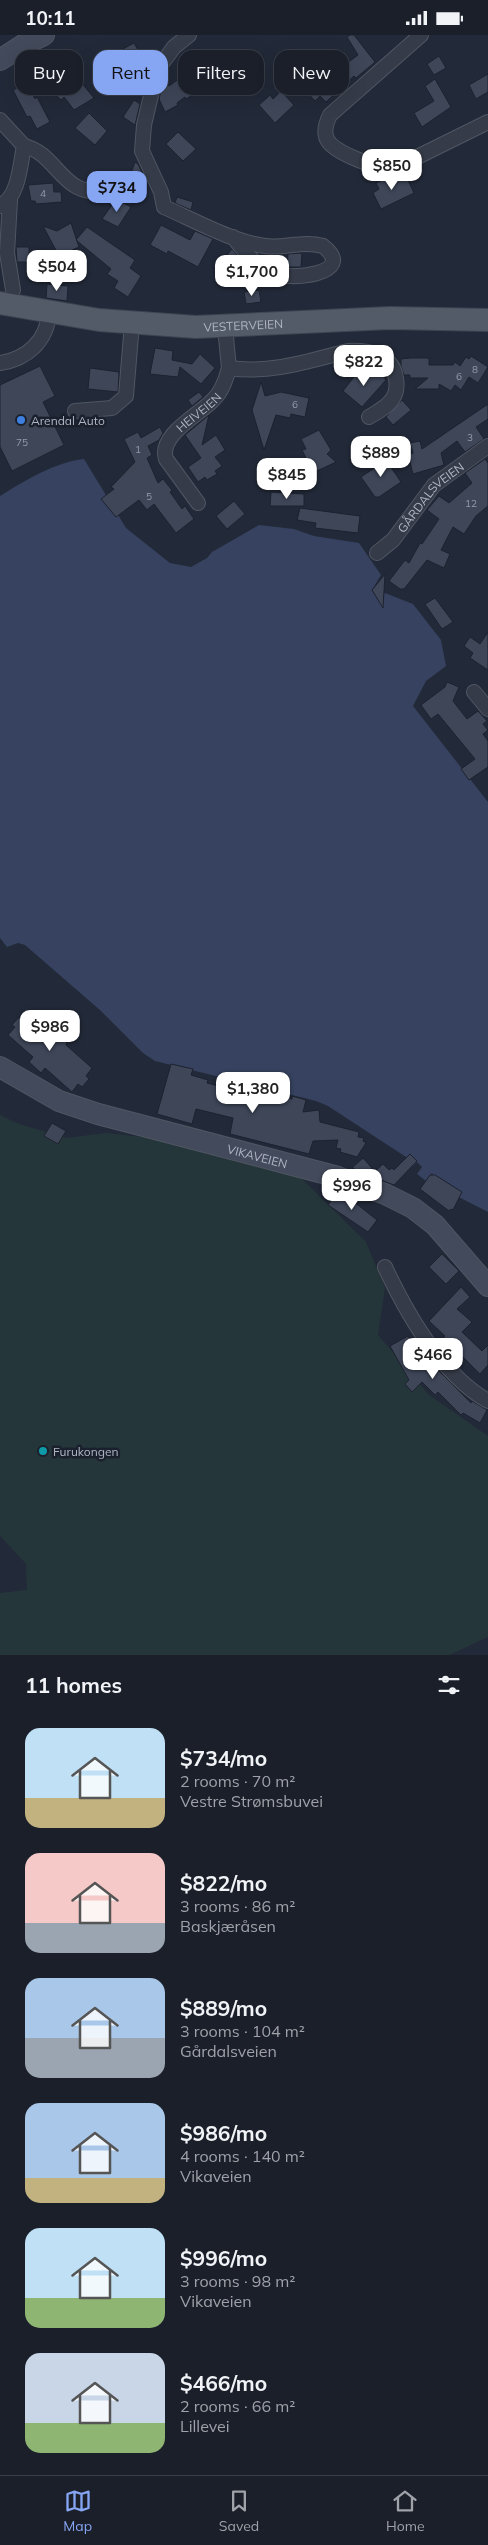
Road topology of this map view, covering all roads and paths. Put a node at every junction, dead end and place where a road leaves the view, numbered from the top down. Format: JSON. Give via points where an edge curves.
{"nodes":[{"id":1,"x":44,"y":35,"type":"edge"},
{"id":2,"x":189,"y":35,"type":"edge"},
{"id":3,"x":421,"y":35,"type":"edge"},
{"id":4,"x":0,"y":60,"type":"edge"},
{"id":5,"x":0,"y":120,"type":"edge"},
{"id":6,"x":488,"y":122,"type":"edge"},
{"id":7,"x":24,"y":146,"type":"junction"},
{"id":8,"x":113,"y":193,"type":"dead end"},
{"id":9,"x":5,"y":203,"type":"edge"},
{"id":10,"x":233,"y":237,"type":"junction"},
{"id":11,"x":7,"y":297,"type":"edge"},
{"id":12,"x":49,"y":313,"type":"junction"},
{"id":13,"x":488,"y":320,"type":"edge"},
{"id":14,"x":132,"y":323,"type":"junction"},
{"id":15,"x":225,"y":327,"type":"junction"},
{"id":16,"x":0,"y":363,"type":"edge"},
{"id":17,"x":229,"y":368,"type":"junction"},
{"id":18,"x":75,"y":411,"type":"dead end"},
{"id":19,"x":369,"y":417,"type":"dead end"},
{"id":20,"x":488,"y":446,"type":"edge"},
{"id":21,"x":198,"y":503,"type":"dead end"},
{"id":22,"x":377,"y":553,"type":"dead end"},
{"id":23,"x":474,"y":692,"type":"dead end"},
{"id":24,"x":488,"y":709,"type":"edge"},
{"id":25,"x":0,"y":1067,"type":"edge"},
{"id":26,"x":385,"y":1267,"type":"dead end"},
{"id":27,"x":488,"y":1286,"type":"edge"},
{"id":28,"x":488,"y":1401,"type":"edge"}],
"edges":[{"from":1,"to":4,"type":"main road"},
{"from":2,"to":10,"type":"street","via":[[174,47],[158,70],[144,125],[142,151],[161,192],[164,207]]},
{"from":3,"to":6,"type":"street","via":[[330,115],[326,124],[328,142],[358,160],[389,168]]},
{"from":5,"to":7,"type":"street"},
{"from":7,"to":8,"type":"street","via":[[53,164],[76,187]]},
{"from":7,"to":9,"type":"street"},
{"from":9,"to":11,"type":"street"},
{"from":10,"to":10,"type":"street","via":[[266,246],[316,244],[328,250],[331,263],[324,273],[306,277],[276,275],[259,265]]},
{"from":11,"to":12,"type":"main road","name":"VESTERVEIEN"},
{"from":12,"to":14,"type":"main road","name":"VESTERVEIEN"},
{"from":12,"to":16,"type":"street","via":[[45,333],[30,353]]},
{"from":13,"to":15,"type":"main road","name":"VESTERVEIEN","via":[[390,318]]},
{"from":14,"to":15,"type":"main road","name":"VESTERVEIEN"},
{"from":14,"to":18,"type":"street","via":[[126,396],[112,408]]},
{"from":15,"to":17,"type":"street"},
{"from":17,"to":19,"type":"street","via":[[266,371],[348,351],[371,352],[392,365],[397,387],[388,405]]},
{"from":17,"to":21,"type":"street","name":"HEIVEIEN","via":[[214,400],[170,437],[164,453]]},
{"from":20,"to":22,"type":"street","name":"GÅRDALSVEIEN","via":[[434,485],[392,540]]},
{"from":23,"to":24,"type":"street"},
{"from":25,"to":27,"type":"main road","name":"VIKAVEIEN","via":[[59,1101],[98,1114],[338,1177],[385,1194],[413,1208],[435,1225]]},
{"from":26,"to":28,"type":"street","via":[[401,1301],[445,1363],[478,1396]]}]}
